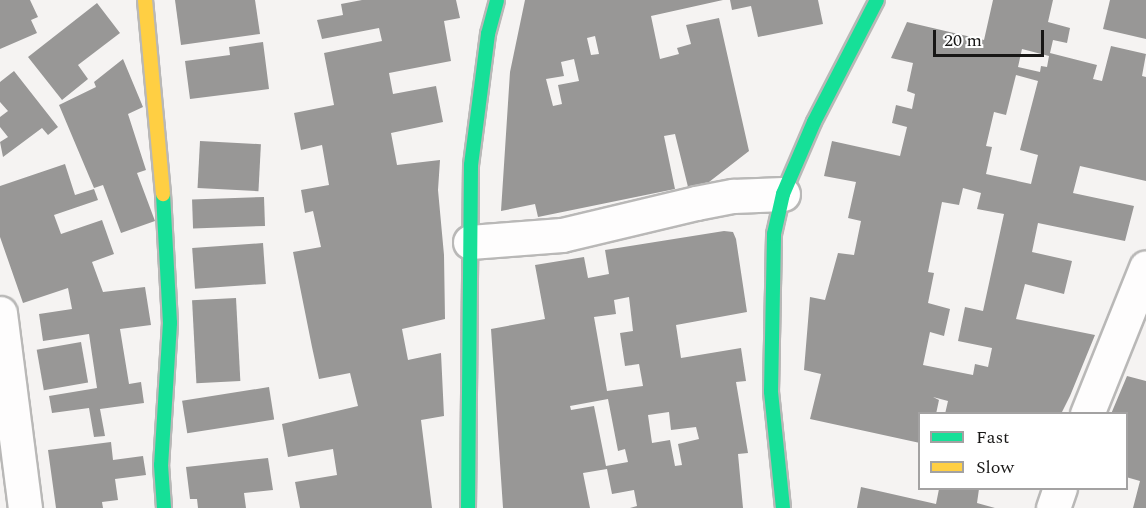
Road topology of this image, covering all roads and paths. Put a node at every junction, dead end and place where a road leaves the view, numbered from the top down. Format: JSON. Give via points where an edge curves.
{"nodes":[{"id":1,"x":145,"y":0,"type":"edge"},
{"id":2,"x":497,"y":0,"type":"edge"},
{"id":3,"x":877,"y":0,"type":"edge"},
{"id":4,"x":783,"y":194,"type":"junction"},
{"id":5,"x":470,"y":242,"type":"junction"},
{"id":6,"x":1146,"y":267,"type":"edge"},
{"id":7,"x":0,"y":313,"type":"edge"},
{"id":8,"x":1088,"y":412,"type":"edge"},
{"id":9,"x":1060,"y":490,"type":"edge"},
{"id":10,"x":25,"y":508,"type":"edge"},
{"id":11,"x":164,"y":508,"type":"edge"},
{"id":12,"x":468,"y":508,"type":"edge"},
{"id":13,"x":783,"y":508,"type":"edge"},
{"id":14,"x":1053,"y":508,"type":"edge"}],
"edges":[{"from":1,"to":11,"type":"street","via":[[170,323],[161,465]]},
{"from":2,"to":5,"type":"street","via":[[488,34],[471,165]]},
{"from":3,"to":4,"type":"street","via":[[814,122]]},
{"from":4,"to":5,"type":"street","via":[[696,202],[562,235]]},
{"from":4,"to":13,"type":"street","via":[[774,234],[771,392]]},
{"from":5,"to":12,"type":"street"},
{"from":6,"to":8,"type":"street"},
{"from":7,"to":10,"type":"street"},
{"from":9,"to":14,"type":"street"}]}
